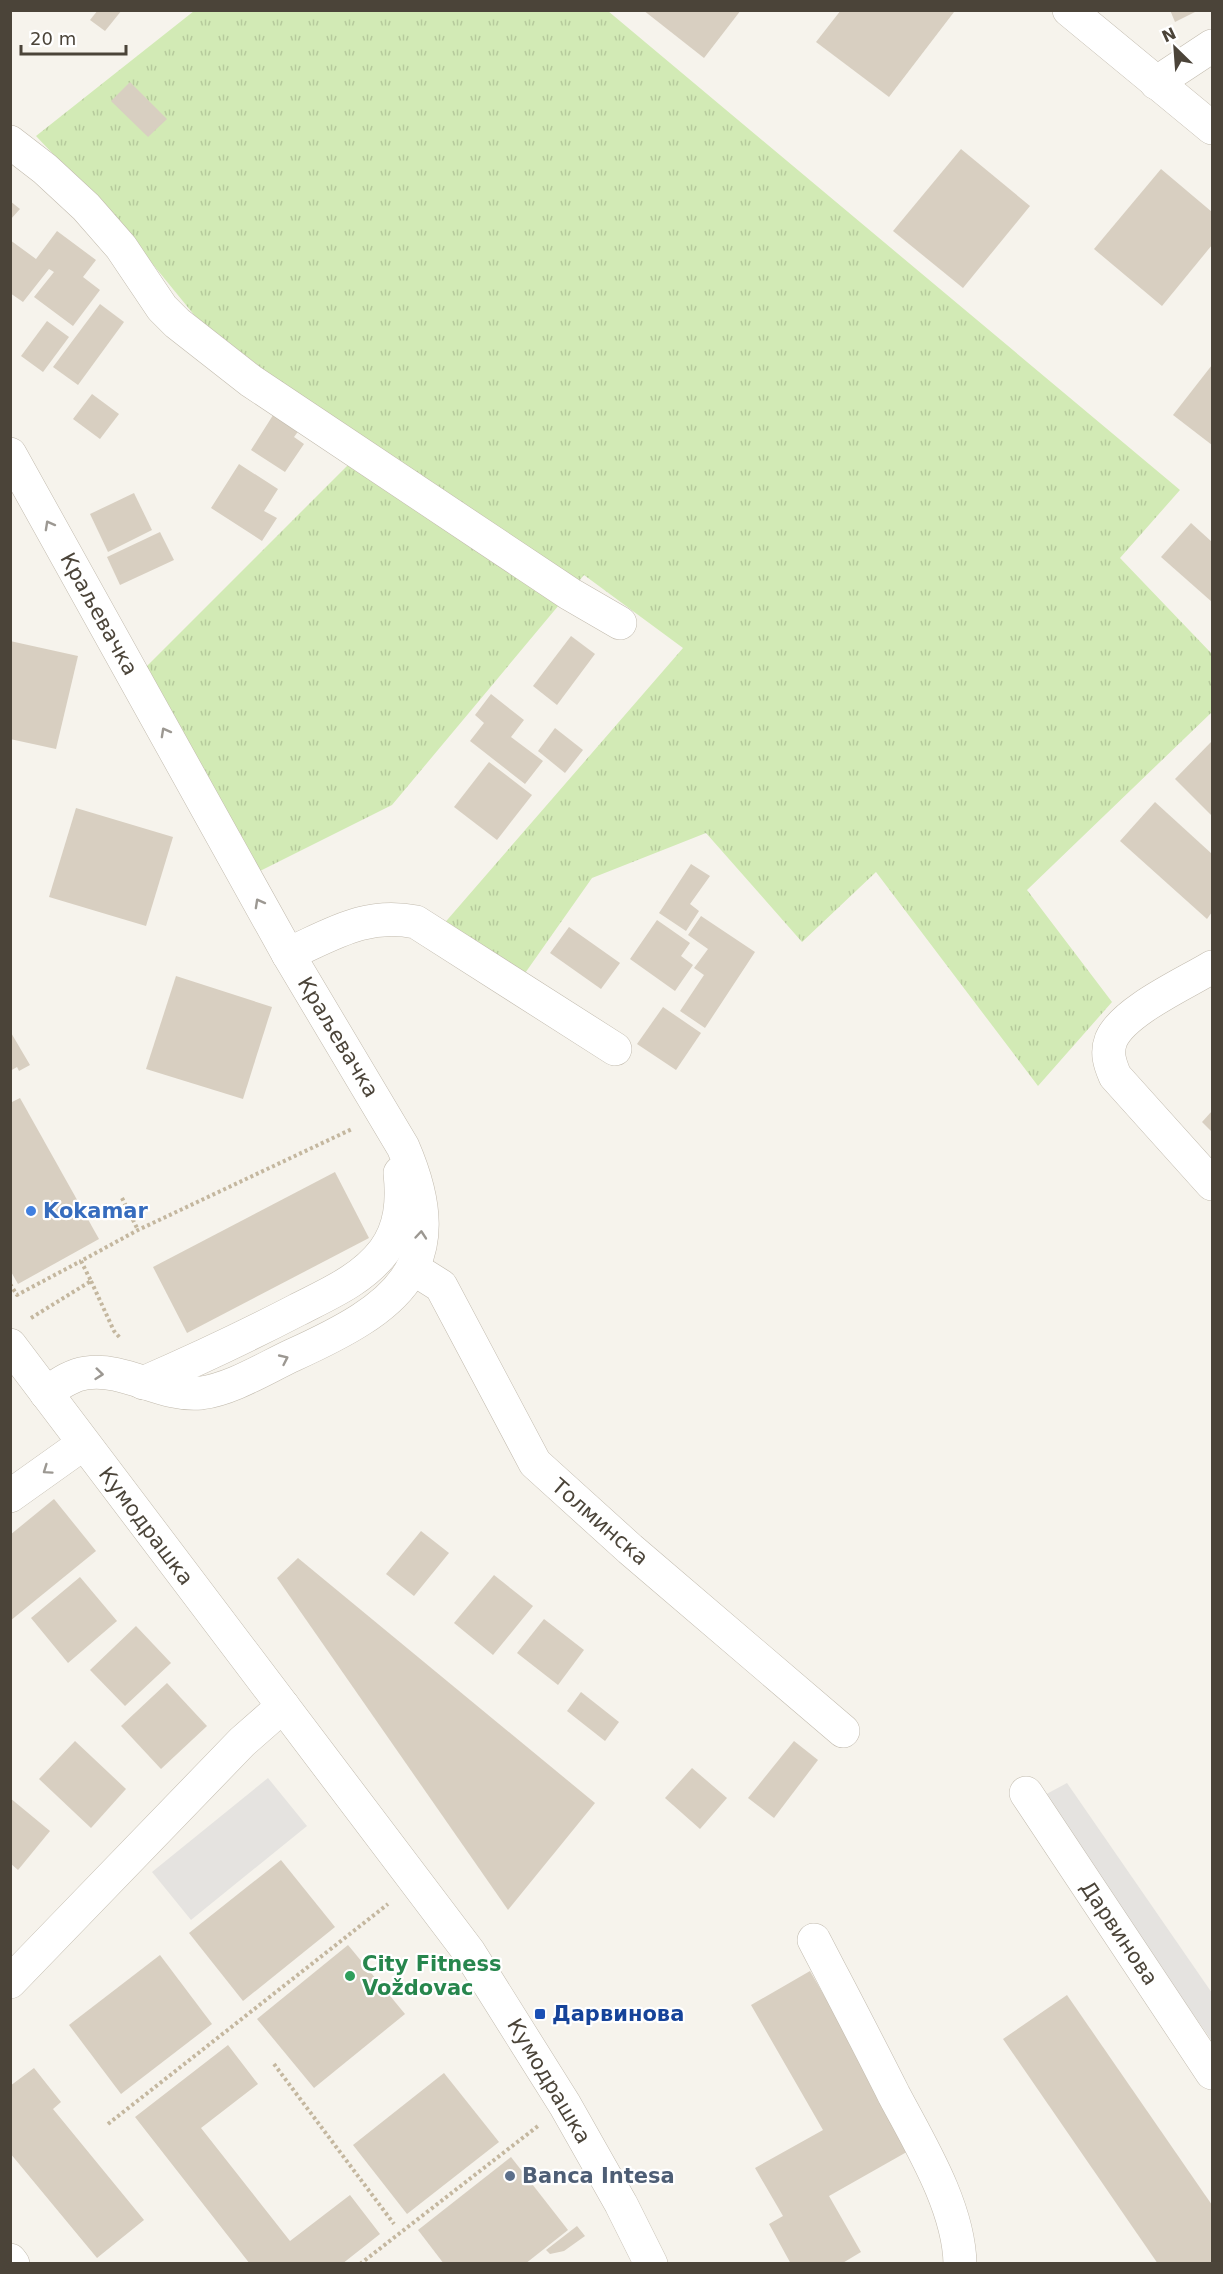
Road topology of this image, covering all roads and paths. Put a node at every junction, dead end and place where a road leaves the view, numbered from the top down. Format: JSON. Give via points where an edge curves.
{"nodes":[{"id":1,"x":1069,"y":10,"type":"edge"},
{"id":2,"x":1212,"y":46,"type":"edge"},
{"id":3,"x":1156,"y":83,"type":"junction"},
{"id":4,"x":1212,"y":128,"type":"edge"},
{"id":5,"x":10,"y":142,"type":"edge"},
{"id":6,"x":10,"y":454,"type":"edge"},
{"id":7,"x":620,"y":623,"type":"dead end"},
{"id":8,"x":288,"y":954,"type":"junction"},
{"id":9,"x":1212,"y":967,"type":"edge"},
{"id":10,"x":615,"y":1049,"type":"dead end"},
{"id":11,"x":391,"y":1127,"type":"junction"},
{"id":12,"x":1212,"y":1184,"type":"edge"},
{"id":13,"x":122,"y":1198,"type":"dead end"},
{"id":14,"x":138,"y":1230,"type":"junction"},
{"id":15,"x":81,"y":1261,"type":"junction"},
{"id":16,"x":414,"y":1269,"type":"junction"},
{"id":17,"x":91,"y":1281,"type":"junction"},
{"id":18,"x":10,"y":1284,"type":"edge"},
{"id":19,"x":30,"y":1318,"type":"dead end"},
{"id":20,"x":10,"y":1345,"type":"edge"},
{"id":21,"x":129,"y":1347,"type":"dead end"},
{"id":22,"x":144,"y":1383,"type":"junction"},
{"id":23,"x":46,"y":1393,"type":"junction"},
{"id":24,"x":83,"y":1444,"type":"junction"},
{"id":25,"x":10,"y":1496,"type":"edge"},
{"id":26,"x":283,"y":1706,"type":"junction"},
{"id":27,"x":843,"y":1731,"type":"dead end"},
{"id":28,"x":1026,"y":1793,"type":"dead end"},
{"id":29,"x":415,"y":1883,"type":"junction"},
{"id":30,"x":814,"y":1940,"type":"dead end"},
{"id":31,"x":10,"y":1982,"type":"edge"},
{"id":32,"x":274,"y":2064,"type":"dead end"},
{"id":33,"x":1212,"y":2073,"type":"edge"},
{"id":34,"x":565,"y":2105,"type":"junction"},
{"id":35,"x":108,"y":2124,"type":"dead end"},
{"id":36,"x":394,"y":2224,"type":"dead end"},
{"id":37,"x":360,"y":2264,"type":"edge"},
{"id":38,"x":651,"y":2264,"type":"edge"},
{"id":39,"x":960,"y":2264,"type":"edge"}],
"edges":[{"from":1,"to":3,"type":"street"},
{"from":2,"to":3,"type":"street"},
{"from":3,"to":4,"type":"street"},
{"from":5,"to":7,"type":"street","via":[[86,207],[121,247],[162,308],[186,330],[261,387],[570,594]]},
{"from":8,"to":6,"type":"street","name":"Краљевачка","one_way":true},
{"from":8,"to":10,"type":"street","via":[[367,920],[392,917],[416,922]]},
{"from":8,"to":11,"type":"street","name":"Краљевачка"},
{"from":9,"to":12,"type":"street","via":[[1136,1013],[1116,1031],[1109,1050],[1115,1076]]},
{"from":11,"to":14,"type":"path"},
{"from":16,"to":11,"type":"street","name":"Краљевачка","one_way":true,"via":[[422,1241],[422,1206],[415,1175]]},
{"from":11,"to":22,"type":"street","via":[[400,1214],[394,1234],[375,1262],[337,1290],[245,1338]]},
{"from":13,"to":14,"type":"path"},
{"from":14,"to":15,"type":"path"},
{"from":15,"to":17,"type":"path"},
{"from":15,"to":18,"type":"path","via":[[17,1295]]},
{"from":22,"to":16,"type":"street","name":"Краљевачка","one_way":true,"via":[[177,1394],[203,1392],[233,1382],[340,1333],[379,1309]]},
{"from":16,"to":27,"type":"street","name":"Толминска","via":[[441,1286],[526,1451],[540,1469]]},
{"from":17,"to":19,"type":"path"},
{"from":17,"to":21,"type":"path","via":[[114,1331]]},
{"from":20,"to":23,"type":"street","name":"Кумодрашка"},
{"from":23,"to":22,"type":"street","name":"Краљевачка","one_way":true,"via":[[86,1373]]},
{"from":23,"to":24,"type":"street","name":"Кумодрашка"},
{"from":24,"to":25,"type":"street","one_way":true},
{"from":24,"to":26,"type":"street","name":"Кумодрашка"},
{"from":26,"to":29,"type":"street","name":"Кумодрашка"},
{"from":26,"to":31,"type":"street","via":[[242,1742]]},
{"from":28,"to":33,"type":"street","name":"Дарвинова"},
{"from":29,"to":34,"type":"street","name":"Кумодрашка","via":[[475,1961]]},
{"from":29,"to":35,"type":"path"},
{"from":30,"to":39,"type":"street","via":[[926,2155],[954,2223]]},
{"from":32,"to":36,"type":"path"},
{"from":34,"to":37,"type":"path"},
{"from":34,"to":38,"type":"street","name":"Кумодрашка"}]}
